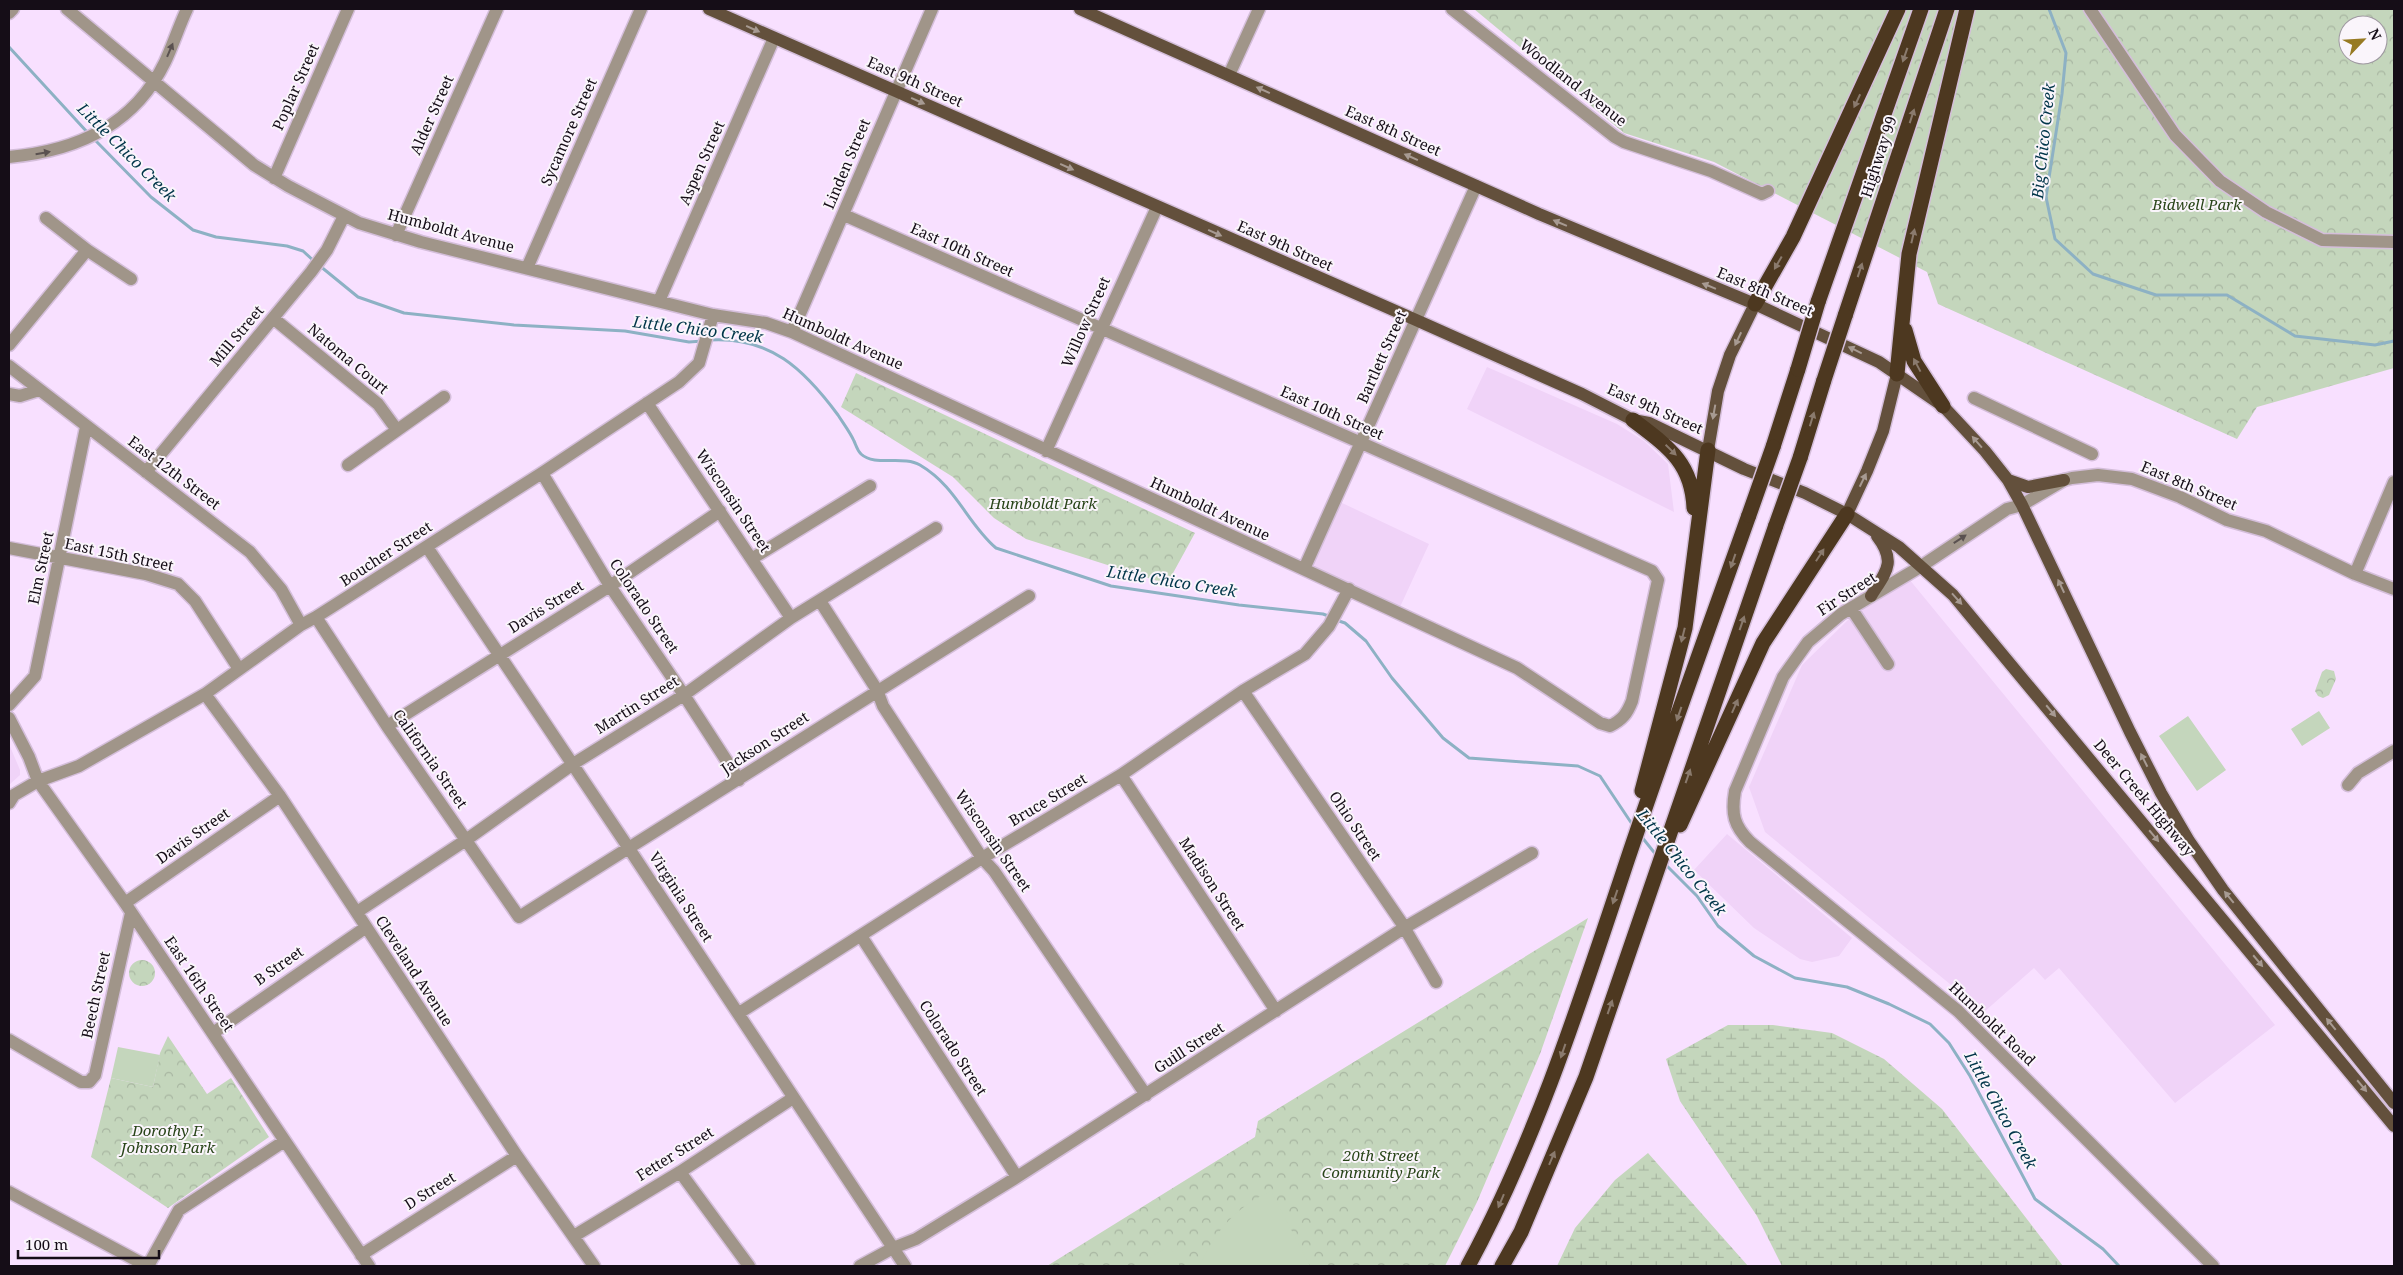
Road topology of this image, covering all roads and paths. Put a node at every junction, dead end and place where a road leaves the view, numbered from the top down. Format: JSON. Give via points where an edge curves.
{"nodes":[{"id":1,"x":13,"y":9,"type":"edge"},
{"id":2,"x":67,"y":9,"type":"edge"},
{"id":3,"x":187,"y":9,"type":"edge"},
{"id":4,"x":348,"y":9,"type":"edge"},
{"id":5,"x":497,"y":9,"type":"edge"},
{"id":6,"x":641,"y":9,"type":"edge"},
{"id":7,"x":709,"y":9,"type":"edge"},
{"id":8,"x":932,"y":9,"type":"edge"},
{"id":9,"x":1080,"y":9,"type":"edge"},
{"id":10,"x":1259,"y":9,"type":"edge"},
{"id":11,"x":1452,"y":9,"type":"edge"},
{"id":12,"x":1473,"y":9,"type":"edge"},
{"id":13,"x":1898,"y":9,"type":"edge"},
{"id":14,"x":1921,"y":9,"type":"edge"},
{"id":15,"x":1947,"y":9,"type":"edge"},
{"id":16,"x":2090,"y":9,"type":"edge"},
{"id":17,"x":1967,"y":12,"type":"edge"},
{"id":18,"x":9,"y":14,"type":"edge"},
{"id":19,"x":1466,"y":20,"type":"junction"},
{"id":20,"x":774,"y":38,"type":"junction"},
{"id":21,"x":1229,"y":75,"type":"junction"},
{"id":22,"x":154,"y":80,"type":"junction"},
{"id":23,"x":896,"y":91,"type":"junction"},
{"id":24,"x":9,"y":157,"type":"edge"},
{"id":25,"x":274,"y":178,"type":"junction"},
{"id":26,"x":1476,"y":186,"type":"junction"},
{"id":27,"x":1768,"y":191,"type":"dead end"},
{"id":28,"x":1157,"y":207,"type":"junction"},
{"id":29,"x":844,"y":215,"type":"junction"},
{"id":30,"x":344,"y":216,"type":"junction"},
{"id":31,"x":46,"y":218,"type":"dead end"},
{"id":32,"x":396,"y":235,"type":"junction"},
{"id":33,"x":2394,"y":242,"type":"edge"},
{"id":34,"x":87,"y":250,"type":"junction"},
{"id":35,"x":527,"y":268,"type":"junction"},
{"id":36,"x":131,"y":279,"type":"dead end"},
{"id":37,"x":659,"y":301,"type":"junction"},
{"id":38,"x":1755,"y":304,"type":"junction"},
{"id":39,"x":713,"y":314,"type":"junction"},
{"id":40,"x":273,"y":318,"type":"junction"},
{"id":41,"x":1903,"y":319,"type":"junction"},
{"id":42,"x":1416,"y":320,"type":"junction"},
{"id":43,"x":1101,"y":330,"type":"junction"},
{"id":44,"x":792,"y":332,"type":"junction"},
{"id":45,"x":9,"y":345,"type":"edge"},
{"id":46,"x":9,"y":366,"type":"edge"},
{"id":47,"x":1897,"y":374,"type":"junction"},
{"id":48,"x":39,"y":390,"type":"junction"},
{"id":49,"x":9,"y":394,"type":"edge"},
{"id":50,"x":444,"y":397,"type":"dead end"},
{"id":51,"x":1974,"y":398,"type":"dead end"},
{"id":52,"x":647,"y":403,"type":"junction"},
{"id":53,"x":1943,"y":406,"type":"junction"},
{"id":54,"x":1633,"y":420,"type":"junction"},
{"id":55,"x":86,"y":427,"type":"junction"},
{"id":56,"x":397,"y":430,"type":"junction"},
{"id":57,"x":1361,"y":443,"type":"junction"},
{"id":58,"x":1046,"y":450,"type":"junction"},
{"id":59,"x":1708,"y":450,"type":"junction"},
{"id":60,"x":348,"y":465,"type":"dead end"},
{"id":61,"x":146,"y":472,"type":"junction"},
{"id":62,"x":542,"y":473,"type":"junction"},
{"id":63,"x":2098,"y":475,"type":"junction"},
{"id":64,"x":2008,"y":480,"type":"junction"},
{"id":65,"x":2064,"y":480,"type":"junction"},
{"id":66,"x":2394,"y":482,"type":"edge"},
{"id":67,"x":870,"y":486,"type":"dead end"},
{"id":68,"x":2022,"y":504,"type":"junction"},
{"id":69,"x":720,"y":511,"type":"junction"},
{"id":70,"x":1847,"y":514,"type":"junction"},
{"id":71,"x":936,"y":528,"type":"dead end"},
{"id":72,"x":1873,"y":530,"type":"junction"},
{"id":73,"x":427,"y":547,"type":"junction"},
{"id":74,"x":9,"y":548,"type":"edge"},
{"id":75,"x":60,"y":558,"type":"junction"},
{"id":76,"x":753,"y":558,"type":"junction"},
{"id":77,"x":1920,"y":567,"type":"junction"},
{"id":78,"x":1304,"y":569,"type":"junction"},
{"id":79,"x":1693,"y":570,"type":"junction"},
{"id":80,"x":2355,"y":574,"type":"junction"},
{"id":81,"x":610,"y":586,"type":"junction"},
{"id":82,"x":2394,"y":589,"type":"edge"},
{"id":83,"x":1346,"y":595,"type":"junction"},
{"id":84,"x":1028,"y":596,"type":"dead end"},
{"id":85,"x":1871,"y":596,"type":"junction"},
{"id":86,"x":820,"y":601,"type":"junction"},
{"id":87,"x":1851,"y":608,"type":"junction"},
{"id":88,"x":316,"y":617,"type":"junction"},
{"id":89,"x":791,"y":618,"type":"junction"},
{"id":90,"x":301,"y":625,"type":"junction"},
{"id":91,"x":500,"y":654,"type":"junction"},
{"id":92,"x":1888,"y":664,"type":"dead end"},
{"id":93,"x":239,"y":669,"type":"junction"},
{"id":94,"x":877,"y":690,"type":"junction"},
{"id":95,"x":1243,"y":691,"type":"junction"},
{"id":96,"x":205,"y":694,"type":"junction"},
{"id":97,"x":684,"y":695,"type":"junction"},
{"id":98,"x":9,"y":705,"type":"edge"},
{"id":99,"x":9,"y":718,"type":"edge"},
{"id":100,"x":387,"y":726,"type":"junction"},
{"id":101,"x":1610,"y":726,"type":"joint"},
{"id":102,"x":2394,"y":751,"type":"edge"},
{"id":103,"x":573,"y":764,"type":"junction"},
{"id":104,"x":1121,"y":775,"type":"junction"},
{"id":105,"x":739,"y":780,"type":"junction"},
{"id":106,"x":38,"y":781,"type":"junction"},
{"id":107,"x":2348,"y":785,"type":"dead end"},
{"id":108,"x":280,"y":796,"type":"junction"},
{"id":109,"x":9,"y":804,"type":"edge"},
{"id":110,"x":1642,"y":806,"type":"junction"},
{"id":111,"x":1734,"y":822,"type":"joint"},
{"id":112,"x":1668,"y":836,"type":"junction"},
{"id":113,"x":466,"y":840,"type":"junction"},
{"id":114,"x":628,"y":846,"type":"junction"},
{"id":115,"x":1532,"y":853,"type":"dead end"},
{"id":116,"x":982,"y":858,"type":"junction"},
{"id":117,"x":128,"y":908,"type":"junction"},
{"id":118,"x":357,"y":912,"type":"junction"},
{"id":119,"x":519,"y":917,"type":"joint"},
{"id":120,"x":365,"y":928,"type":"junction"},
{"id":121,"x":1404,"y":928,"type":"junction"},
{"id":122,"x":861,"y":936,"type":"junction"},
{"id":123,"x":1436,"y":982,"type":"dead end"},
{"id":124,"x":1276,"y":1011,"type":"junction"},
{"id":125,"x":739,"y":1013,"type":"junction"},
{"id":126,"x":213,"y":1033,"type":"junction"},
{"id":127,"x":9,"y":1040,"type":"edge"},
{"id":128,"x":1146,"y":1095,"type":"junction"},
{"id":129,"x":793,"y":1098,"type":"junction"},
{"id":130,"x":2394,"y":1103,"type":"edge"},
{"id":131,"x":2394,"y":1126,"type":"edge"},
{"id":132,"x":283,"y":1142,"type":"junction"},
{"id":133,"x":517,"y":1156,"type":"junction"},
{"id":134,"x":680,"y":1172,"type":"junction"},
{"id":135,"x":1017,"y":1177,"type":"junction"},
{"id":136,"x":9,"y":1192,"type":"edge"},
{"id":137,"x":574,"y":1236,"type":"junction"},
{"id":138,"x":892,"y":1248,"type":"junction"},
{"id":139,"x":363,"y":1262,"type":"edge"},
{"id":140,"x":147,"y":1266,"type":"edge"},
{"id":141,"x":594,"y":1266,"type":"edge"},
{"id":142,"x":749,"y":1266,"type":"edge"},
{"id":143,"x":860,"y":1266,"type":"edge"},
{"id":144,"x":905,"y":1266,"type":"edge"},
{"id":145,"x":1468,"y":1266,"type":"edge"},
{"id":146,"x":1502,"y":1266,"type":"edge"},
{"id":147,"x":2213,"y":1266,"type":"edge"}],
"edges":[{"from":1,"to":18,"type":"street"},
{"from":2,"to":22,"type":"street","name":"Humboldt Avenue"},
{"from":22,"to":3,"type":"street","one_way":true},
{"from":4,"to":25,"type":"street","name":"Poplar Street"},
{"from":5,"to":32,"type":"street","name":"Alder Street"},
{"from":6,"to":35,"type":"street","name":"Sycamore Street"},
{"from":7,"to":20,"type":"main road","name":"East 9th Street","one_way":true},
{"from":8,"to":23,"type":"street","name":"Linden Street"},
{"from":9,"to":21,"type":"main road","name":"East 8th Street"},
{"from":10,"to":21,"type":"street"},
{"from":11,"to":19,"type":"street","name":"Woodland Avenue"},
{"from":12,"to":19,"type":"street"},
{"from":13,"to":38,"type":"highway","one_way":true,"via":[[1796,230]]},
{"from":14,"to":110,"type":"highway","one_way":true,"bridge":true,"via":[[1818,302],[1773,447]]},
{"from":112,"to":15,"type":"highway","name":"Highway 99","one_way":true,"bridge":true,"via":[[1800,458]]},
{"from":16,"to":33,"type":"street","via":[[2175,135],[2220,180],[2266,212],[2322,240]]},
{"from":41,"to":17,"type":"highway","one_way":true,"via":[[1909,254]]},
{"from":19,"to":27,"type":"street","name":"Woodland Avenue","via":[[1624,142],[1711,171],[1762,194]]},
{"from":20,"to":23,"type":"main road","name":"East 9th Street"},
{"from":20,"to":37,"type":"street","name":"Aspen Street"},
{"from":26,"to":21,"type":"main road","name":"East 8th Street","one_way":true},
{"from":24,"to":22,"type":"street","one_way":true,"via":[[40,154],[76,144],[124,115]]},
{"from":22,"to":25,"type":"street","name":"Humboldt Avenue"},
{"from":23,"to":28,"type":"main road","name":"East 9th Street","one_way":true},
{"from":23,"to":29,"type":"street","name":"Linden Street"},
{"from":25,"to":30,"type":"street","name":"Humboldt Avenue"},
{"from":38,"to":26,"type":"main road","name":"East 8th Street","one_way":true},
{"from":26,"to":42,"type":"street","name":"Bartlett Street"},
{"from":28,"to":42,"type":"main road","name":"East 9th Street","one_way":true},
{"from":28,"to":43,"type":"street","name":"Willow Street"},
{"from":29,"to":43,"type":"street","name":"East 10th Street"},
{"from":29,"to":44,"type":"street","name":"Linden Street"},
{"from":30,"to":32,"type":"street","name":"Humboldt Avenue"},
{"from":30,"to":40,"type":"street","name":"Mill Street","via":[[327,250]]},
{"from":31,"to":34,"type":"street"},
{"from":32,"to":35,"type":"street","name":"Humboldt Avenue"},
{"from":34,"to":36,"type":"street"},
{"from":34,"to":45,"type":"street"},
{"from":35,"to":37,"type":"street","name":"Humboldt Avenue"},
{"from":37,"to":39,"type":"street","name":"Humboldt Avenue"},
{"from":47,"to":38,"type":"main road","name":"East 8th Street","one_way":true,"via":[[1879,362]]},
{"from":38,"to":59,"type":"main road","one_way":true,"via":[[1730,355],[1718,390]]},
{"from":39,"to":44,"type":"street","name":"Humboldt Avenue","via":[[766,323]]},
{"from":39,"to":52,"type":"street","name":"Boucher Street","via":[[699,363],[680,382]]},
{"from":40,"to":56,"type":"street","name":"Natoma Court","via":[[378,404]]},
{"from":40,"to":61,"type":"street","name":"Mill Street"},
{"from":41,"to":47,"type":"highway"},
{"from":53,"to":41,"type":"highway","one_way":true,"via":[[1914,361]]},
{"from":42,"to":54,"type":"main road","name":"East 9th Street"},
{"from":42,"to":57,"type":"street","name":"Bartlett Street"},
{"from":43,"to":57,"type":"street","name":"East 10th Street"},
{"from":43,"to":58,"type":"street","name":"Willow Street"},
{"from":44,"to":58,"type":"street","name":"Humboldt Avenue"},
{"from":46,"to":48,"type":"street","name":"East 12th Street"},
{"from":47,"to":53,"type":"main road","name":"East 8th Street"},
{"from":70,"to":47,"type":"main road","one_way":true,"via":[[1883,431]]},
{"from":48,"to":49,"type":"street","via":[[20,396]]},
{"from":48,"to":55,"type":"street","name":"East 12th Street"},
{"from":50,"to":56,"type":"street"},
{"from":51,"to":63,"type":"street","via":[[2092,454]]},
{"from":52,"to":62,"type":"street","name":"Boucher Street"},
{"from":52,"to":69,"type":"street","name":"Wisconsin Street"},
{"from":64,"to":53,"type":"main road","name":"East 8th Street","one_way":true},
{"from":54,"to":59,"type":"main road","name":"East 9th Street","via":[[1649,423]]},
{"from":54,"to":79,"type":"highway","one_way":true,"via":[[1672,451],[1686,472],[1694,507]]},
{"from":55,"to":61,"type":"street","name":"East 12th Street"},
{"from":55,"to":75,"type":"street","name":"Elm Street"},
{"from":56,"to":60,"type":"street"},
{"from":57,"to":78,"type":"street","name":"Bartlett Street"},
{"from":57,"to":101,"type":"street","name":"East 10th Street","via":[[1652,571],[1658,580],[1632,701],[1621,720]]},
{"from":58,"to":78,"type":"street","name":"Humboldt Avenue"},
{"from":59,"to":70,"type":"main road","name":"East 9th Street"},
{"from":59,"to":79,"type":"highway"},
{"from":61,"to":90,"type":"street","name":"East 12th Street","via":[[250,552],[281,589]]},
{"from":62,"to":73,"type":"street","name":"Boucher Street"},
{"from":62,"to":81,"type":"street","name":"Colorado Street"},
{"from":63,"to":65,"type":"street","name":"East 8th Street"},
{"from":63,"to":80,"type":"street","name":"East 8th Street","via":[[2148,483],[2227,520],[2266,531]]},
{"from":64,"to":65,"type":"main road","via":[[2028,487]]},
{"from":64,"to":68,"type":"main road","name":"East 8th Street"},
{"from":65,"to":68,"type":"street","name":"East 8th Street"},
{"from":66,"to":80,"type":"street"},
{"from":67,"to":76,"type":"street"},
{"from":77,"to":68,"type":"street","name":"Fir Street","one_way":true,"via":[[2007,509]]},
{"from":130,"to":68,"type":"main road","name":"Deer Creek Highway","one_way":true,"via":[[2223,890],[2189,841],[2160,793]]},
{"from":69,"to":76,"type":"street","name":"Wisconsin Street"},
{"from":69,"to":81,"type":"street","name":"Davis Street"},
{"from":70,"to":72,"type":"main road","name":"Deer Creek Highway"},
{"from":112,"to":70,"type":"highway","one_way":true,"via":[[1681,824],[1763,642]]},
{"from":71,"to":86,"type":"street","name":"Martin Street"},
{"from":72,"to":77,"type":"main road","name":"Deer Creek Highway","via":[[1899,547]]},
{"from":72,"to":85,"type":"main road","via":[[1887,548],[1890,559],[1887,571]]},
{"from":73,"to":88,"type":"street","name":"Boucher Street"},
{"from":73,"to":91,"type":"street","name":"Virginia Street"},
{"from":74,"to":75,"type":"street","name":"East 15th Street"},
{"from":75,"to":93,"type":"street","name":"East 15th Street","via":[[146,574],[178,584],[195,601]]},
{"from":75,"to":98,"type":"street","name":"Elm Street","via":[[35,676]]},
{"from":76,"to":89,"type":"street","name":"Wisconsin Street"},
{"from":77,"to":85,"type":"street","name":"Fir Street"},
{"from":77,"to":131,"type":"main road","name":"Deer Creek Highway","one_way":true,"via":[[1954,595]]},
{"from":78,"to":83,"type":"street","name":"Humboldt Avenue"},
{"from":79,"to":110,"type":"highway","one_way":true,"via":[[1685,628]]},
{"from":80,"to":82,"type":"street","name":"East 8th Street"},
{"from":81,"to":91,"type":"street","name":"Davis Street"},
{"from":81,"to":97,"type":"street","name":"Colorado Street"},
{"from":83,"to":95,"type":"street","name":"Bruce Street","via":[[1329,626],[1305,654]]},
{"from":83,"to":101,"type":"street","name":"Humboldt Avenue","via":[[1517,668],[1565,702]]},
{"from":84,"to":94,"type":"street","name":"Jackson Street"},
{"from":85,"to":87,"type":"street","name":"Fir Street"},
{"from":86,"to":89,"type":"street","name":"Martin Street"},
{"from":86,"to":94,"type":"street","name":"Wisconsin Street"},
{"from":87,"to":92,"type":"street"},
{"from":87,"to":111,"type":"street","name":"Fir Street","via":[[1808,642],[1783,677],[1735,791]]},
{"from":88,"to":90,"type":"street","name":"Boucher Street"},
{"from":88,"to":100,"type":"street","name":"California Street"},
{"from":89,"to":97,"type":"street","name":"Martin Street"},
{"from":90,"to":93,"type":"street","name":"Boucher Street"},
{"from":91,"to":100,"type":"street","name":"Davis Street"},
{"from":91,"to":103,"type":"street","name":"Virginia Street"},
{"from":93,"to":96,"type":"street","name":"Boucher Street"},
{"from":94,"to":105,"type":"street","name":"Jackson Street"},
{"from":94,"to":116,"type":"street","name":"Wisconsin Street","via":[[883,706]]},
{"from":95,"to":104,"type":"street","name":"Bruce Street"},
{"from":95,"to":121,"type":"street","name":"Ohio Street"},
{"from":96,"to":106,"type":"street","name":"Boucher Street","via":[[79,766]]},
{"from":96,"to":108,"type":"street","name":"Cleveland Avenue"},
{"from":97,"to":103,"type":"street","name":"Martin Street"},
{"from":97,"to":105,"type":"street","name":"Colorado Street"},
{"from":99,"to":106,"type":"street","name":"East 16th Street"},
{"from":100,"to":113,"type":"street","name":"California Street"},
{"from":102,"to":107,"type":"street","via":[[2358,773]]},
{"from":103,"to":113,"type":"street","name":"Martin Street"},
{"from":103,"to":114,"type":"street","name":"Virginia Street"},
{"from":104,"to":116,"type":"street","name":"Bruce Street"},
{"from":104,"to":124,"type":"street","name":"Madison Street"},
{"from":105,"to":114,"type":"street","name":"Jackson Street"},
{"from":106,"to":109,"type":"street","via":[[14,795]]},
{"from":106,"to":117,"type":"street","name":"East 16th Street"},
{"from":108,"to":117,"type":"street","name":"Davis Street"},
{"from":108,"to":118,"type":"street","name":"Cleveland Avenue"},
{"from":110,"to":145,"type":"highway","one_way":true,"via":[[1557,1068],[1492,1221]]},
{"from":111,"to":147,"type":"street","name":"Humboldt Road","via":[[1750,842],[1958,1011]]},
{"from":146,"to":112,"type":"highway","name":"Highway 99","one_way":true,"via":[[1520,1232],[1586,1078]]},
{"from":113,"to":118,"type":"street","name":"Martin Street"},
{"from":113,"to":119,"type":"street","name":"California Street"},
{"from":114,"to":119,"type":"street","name":"Jackson Street"},
{"from":114,"to":125,"type":"street","name":"Virginia Street"},
{"from":115,"to":121,"type":"street","name":"Guill Street"},
{"from":116,"to":122,"type":"street","name":"Bruce Street"},
{"from":116,"to":128,"type":"street","name":"Wisconsin Street","via":[[1000,878]]},
{"from":117,"to":126,"type":"street","name":"East 16th Street"},
{"from":117,"to":127,"type":"street","name":"Beech Street","via":[[96,1075],[89,1082],[81,1082]]},
{"from":118,"to":120,"type":"street","name":"Cleveland Avenue"},
{"from":120,"to":126,"type":"street","name":"B Street"},
{"from":120,"to":133,"type":"street","name":"Cleveland Avenue"},
{"from":121,"to":123,"type":"street","name":"Ohio Street"},
{"from":121,"to":124,"type":"street","name":"Guill Street"},
{"from":122,"to":125,"type":"street","name":"Bruce Street"},
{"from":122,"to":135,"type":"street","name":"Colorado Street"},
{"from":124,"to":128,"type":"street","name":"Guill Street"},
{"from":125,"to":129,"type":"street","name":"Virginia Street"},
{"from":126,"to":132,"type":"street","name":"East 16th Street"},
{"from":128,"to":135,"type":"street","name":"Guill Street"},
{"from":129,"to":134,"type":"street","name":"Fetter Street"},
{"from":129,"to":138,"type":"street","name":"Virginia Street"},
{"from":132,"to":139,"type":"street","name":"East 16th Street"},
{"from":132,"to":140,"type":"street","via":[[179,1210]]},
{"from":133,"to":137,"type":"street","name":"Cleveland Avenue"},
{"from":133,"to":139,"type":"street","name":"D Street"},
{"from":134,"to":137,"type":"street","name":"Fetter Street"},
{"from":134,"to":142,"type":"street"},
{"from":135,"to":138,"type":"street","name":"Guill Street","via":[[916,1239]]},
{"from":136,"to":140,"type":"street"},
{"from":137,"to":141,"type":"street","name":"Cleveland Avenue"},
{"from":138,"to":143,"type":"street","name":"Guill Street"},
{"from":138,"to":144,"type":"street","name":"Virginia Street"}]}
